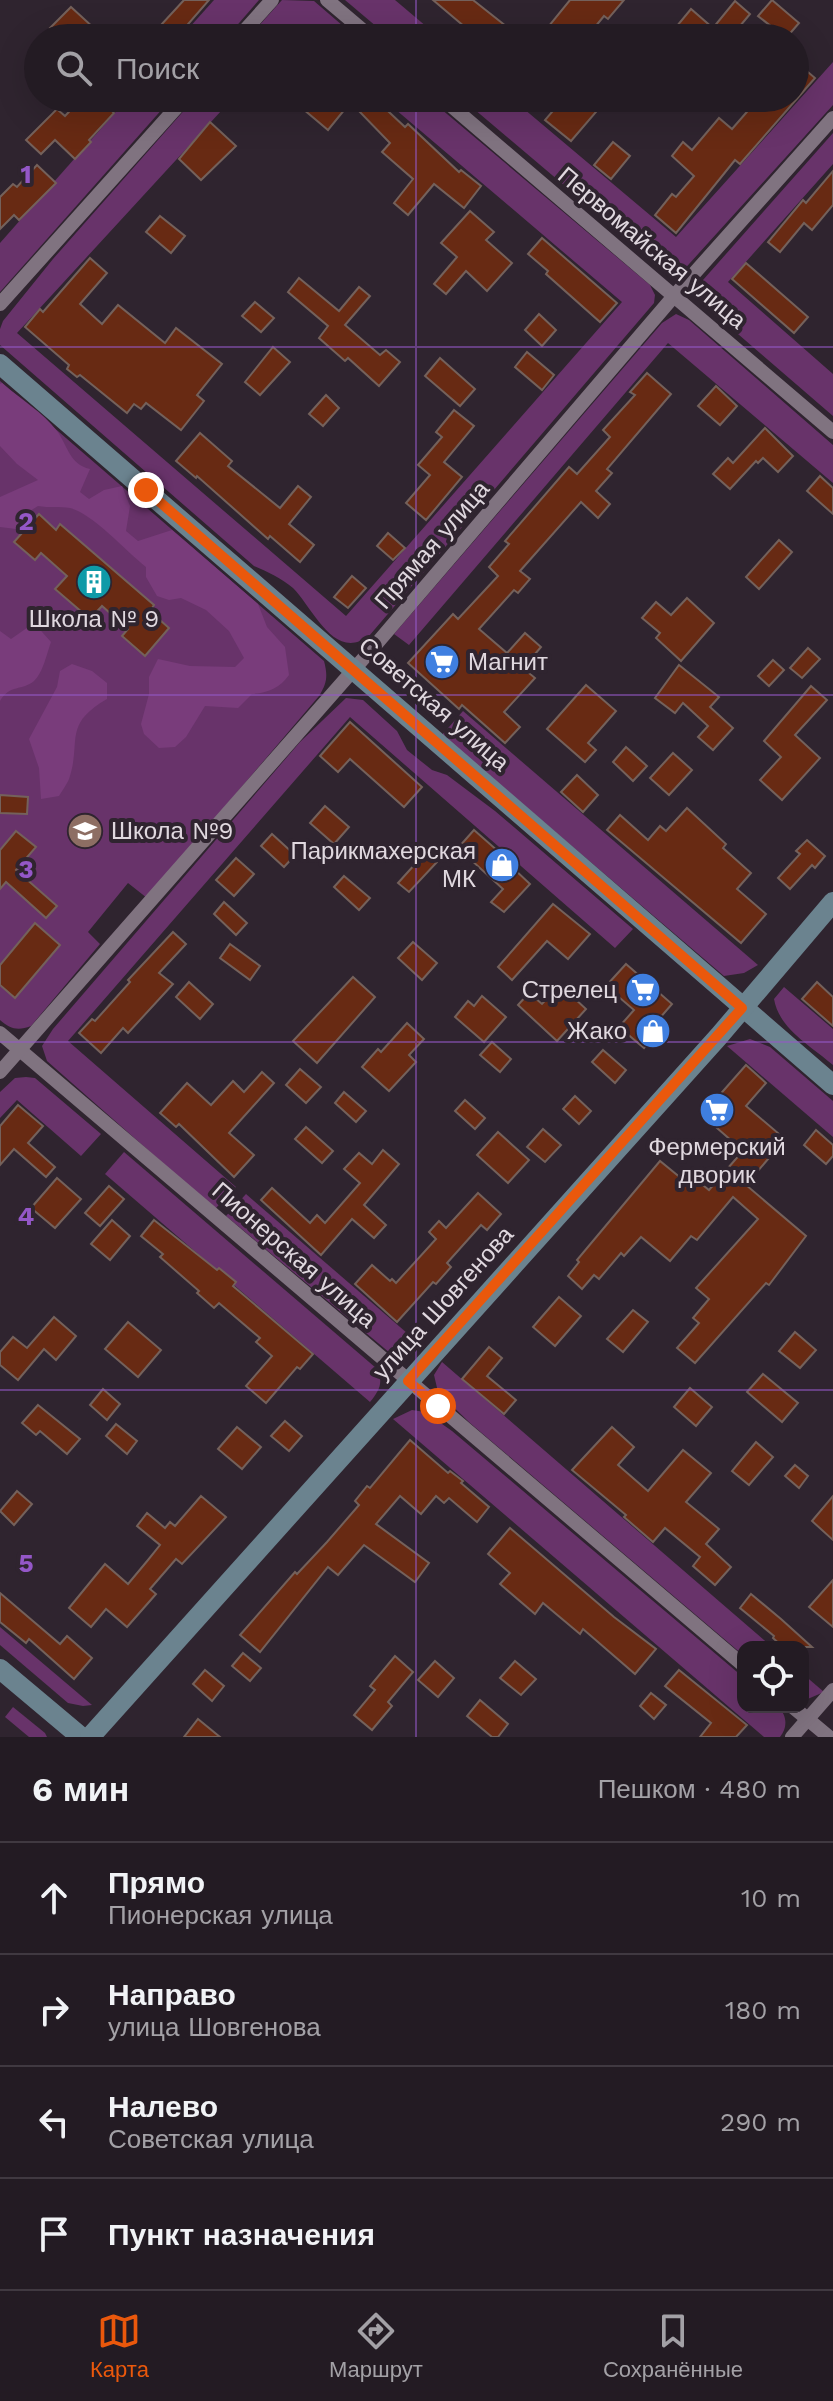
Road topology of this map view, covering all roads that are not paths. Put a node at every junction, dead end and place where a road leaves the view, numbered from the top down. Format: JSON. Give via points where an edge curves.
{"nodes":[{"id":1,"x":272,"y":0,"type":"edge"},
{"id":2,"x":327,"y":0,"type":"edge"},
{"id":3,"x":251,"y":24,"type":"edge"},
{"id":4,"x":355,"y":24,"type":"edge"},
{"id":5,"x":172,"y":112,"type":"edge"},
{"id":6,"x":458,"y":112,"type":"edge"},
{"id":7,"x":833,"y":118,"type":"edge"},
{"id":8,"x":674,"y":296,"type":"junction"},
{"id":9,"x":0,"y":304,"type":"edge"},
{"id":10,"x":0,"y":364,"type":"edge"},
{"id":11,"x":833,"y":432,"type":"edge"},
{"id":12,"x":354,"y":669,"type":"junction"},
{"id":13,"x":833,"y":902,"type":"edge"},
{"id":14,"x":742,"y":1008,"type":"junction"},
{"id":15,"x":0,"y":1033,"type":"edge"},
{"id":16,"x":20,"y":1050,"type":"junction"},
{"id":17,"x":0,"y":1072,"type":"edge"},
{"id":18,"x":833,"y":1085,"type":"edge"},
{"id":19,"x":408,"y":1381,"type":"junction"},
{"id":20,"x":737,"y":1660,"type":"edge"},
{"id":21,"x":0,"y":1669,"type":"edge"},
{"id":22,"x":833,"y":1690,"type":"edge"},
{"id":23,"x":800,"y":1713,"type":"edge"},
{"id":24,"x":808,"y":1719,"type":"junction"},
{"id":25,"x":81,"y":1737,"type":"edge"},
{"id":26,"x":90,"y":1737,"type":"edge"},
{"id":27,"x":792,"y":1737,"type":"edge"},
{"id":28,"x":829,"y":1737,"type":"edge"}],
"edges":[{"from":1,"to":3,"type":"street"},
{"from":2,"to":4,"type":"street"},
{"from":5,"to":9,"type":"street"},
{"from":6,"to":8,"type":"street","name":"Первомайская улица"},
{"from":7,"to":8,"type":"street","name":"Прямая улица"},
{"from":8,"to":11,"type":"street","name":"Первомайская улица"},
{"from":8,"to":12,"type":"street","name":"Прямая улица"},
{"from":10,"to":12,"type":"street","name":"Советская улица"},
{"from":12,"to":14,"type":"street","name":"Советская улица"},
{"from":12,"to":16,"type":"street","name":"Прямая улица"},
{"from":13,"to":14,"type":"street","name":"улица Шовгенова"},
{"from":14,"to":18,"type":"street","name":"Советская улица"},
{"from":14,"to":19,"type":"street","name":"улица Шовгенова"},
{"from":15,"to":16,"type":"street","name":"Пионерская улица"},
{"from":16,"to":17,"type":"street","name":"Прямая улица"},
{"from":16,"to":19,"type":"street","name":"Пионерская улица"},
{"from":19,"to":20,"type":"street","name":"Пионерская улица"},
{"from":19,"to":26,"type":"street","name":"улица Шовгенова"},
{"from":21,"to":25,"type":"street"},
{"from":22,"to":24,"type":"street"},
{"from":23,"to":24,"type":"street"},
{"from":24,"to":27,"type":"street"},
{"from":24,"to":28,"type":"street"}]}
